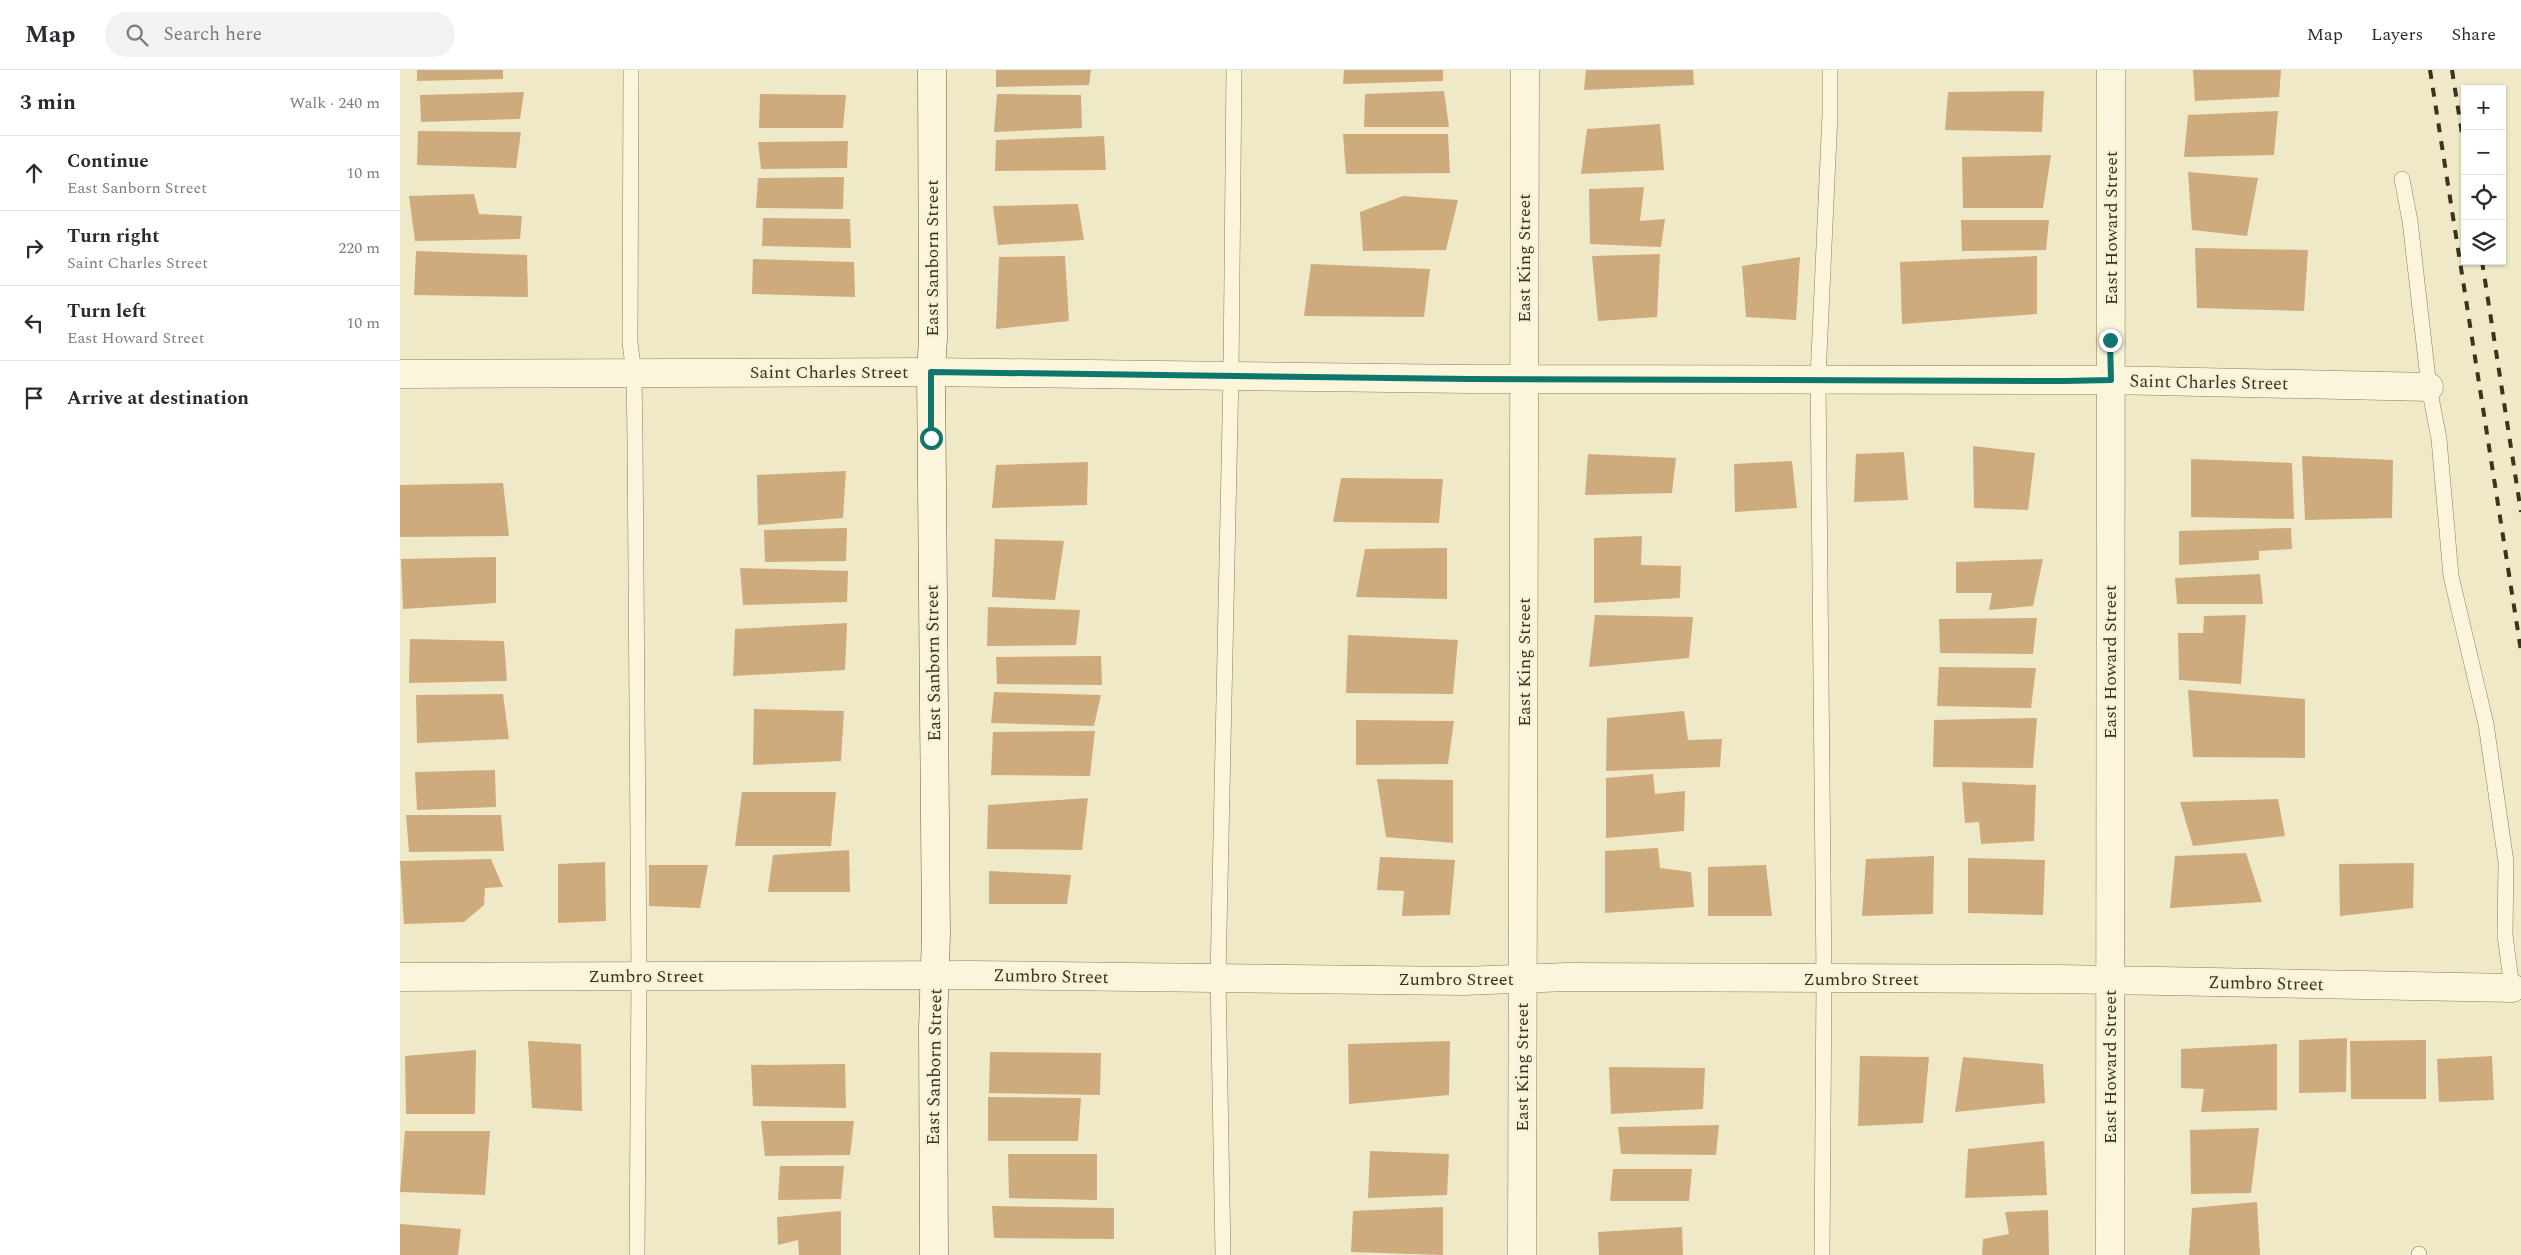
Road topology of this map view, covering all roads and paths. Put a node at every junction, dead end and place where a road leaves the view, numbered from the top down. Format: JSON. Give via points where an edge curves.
{"nodes":[{"id":1,"x":631,"y":70,"type":"edge"},
{"id":2,"x":932,"y":70,"type":"edge"},
{"id":3,"x":1234,"y":70,"type":"edge"},
{"id":4,"x":1525,"y":70,"type":"edge"},
{"id":5,"x":1830,"y":70,"type":"edge"},
{"id":6,"x":2111,"y":70,"type":"edge"},
{"id":7,"x":2402,"y":179,"type":"dead end"},
{"id":8,"x":931,"y":372,"type":"junction"},
{"id":9,"x":634,"y":373,"type":"junction"},
{"id":10,"x":400,"y":374,"type":"edge"},
{"id":11,"x":1231,"y":374,"type":"junction"},
{"id":12,"x":1525,"y":378,"type":"junction"},
{"id":13,"x":1818,"y":378,"type":"junction"},
{"id":14,"x":2111,"y":380,"type":"junction"},
{"id":15,"x":2429,"y":387,"type":"junction"},
{"id":16,"x":639,"y":976,"type":"junction"},
{"id":17,"x":936,"y":976,"type":"junction"},
{"id":18,"x":400,"y":977,"type":"edge"},
{"id":19,"x":1218,"y":977,"type":"junction"},
{"id":20,"x":1523,"y":979,"type":"junction"},
{"id":21,"x":1824,"y":979,"type":"junction"},
{"id":22,"x":2110,"y":980,"type":"junction"},
{"id":23,"x":2512,"y":988,"type":"joint"},
{"id":24,"x":637,"y":1255,"type":"edge"},
{"id":25,"x":934,"y":1255,"type":"edge"},
{"id":26,"x":1223,"y":1255,"type":"edge"},
{"id":27,"x":1522,"y":1255,"type":"edge"},
{"id":28,"x":1822,"y":1255,"type":"edge"},
{"id":29,"x":2110,"y":1255,"type":"edge"}],
"edges":[{"from":1,"to":9,"type":"lane","via":[[630,343]]},
{"from":2,"to":8,"type":"street","name":"East Sanborn Street"},
{"from":3,"to":11,"type":"lane"},
{"from":4,"to":12,"type":"street","name":"East King Street"},
{"from":5,"to":13,"type":"lane"},
{"from":6,"to":14,"type":"street","name":"East Howard Street"},
{"from":7,"to":15,"type":"lane","via":[[2410,221]]},
{"from":8,"to":9,"type":"street","name":"Saint Charles Street"},
{"from":8,"to":11,"type":"street","name":"Saint Charles Street"},
{"from":8,"to":17,"type":"street","name":"East Sanborn Street"},
{"from":9,"to":10,"type":"street","name":"Saint Charles Street"},
{"from":9,"to":16,"type":"lane"},
{"from":11,"to":12,"type":"street","name":"Saint Charles Street"},
{"from":11,"to":19,"type":"lane"},
{"from":12,"to":13,"type":"street","name":"Saint Charles Street"},
{"from":12,"to":20,"type":"street","name":"East King Street"},
{"from":13,"to":14,"type":"street","name":"Saint Charles Street"},
{"from":13,"to":21,"type":"lane"},
{"from":14,"to":15,"type":"street","name":"Saint Charles Street"},
{"from":14,"to":22,"type":"street","name":"East Howard Street"},
{"from":15,"to":23,"type":"lane","via":[[2439,439],[2451,576],[2486,724],[2506,862],[2505,936]]},
{"from":16,"to":17,"type":"street","name":"Zumbro Street"},
{"from":16,"to":18,"type":"street","name":"Zumbro Street"},
{"from":16,"to":24,"type":"lane"},
{"from":17,"to":19,"type":"street","name":"Zumbro Street"},
{"from":17,"to":25,"type":"street","name":"East Sanborn Street","via":[[933,1028]]},
{"from":19,"to":20,"type":"street","name":"Zumbro Street"},
{"from":19,"to":26,"type":"lane"},
{"from":20,"to":21,"type":"street","name":"Zumbro Street"},
{"from":20,"to":27,"type":"street","name":"East King Street"},
{"from":21,"to":22,"type":"street","name":"Zumbro Street"},
{"from":21,"to":28,"type":"lane"},
{"from":22,"to":23,"type":"street","name":"Zumbro Street"},
{"from":22,"to":29,"type":"street","name":"East Howard Street"}]}
